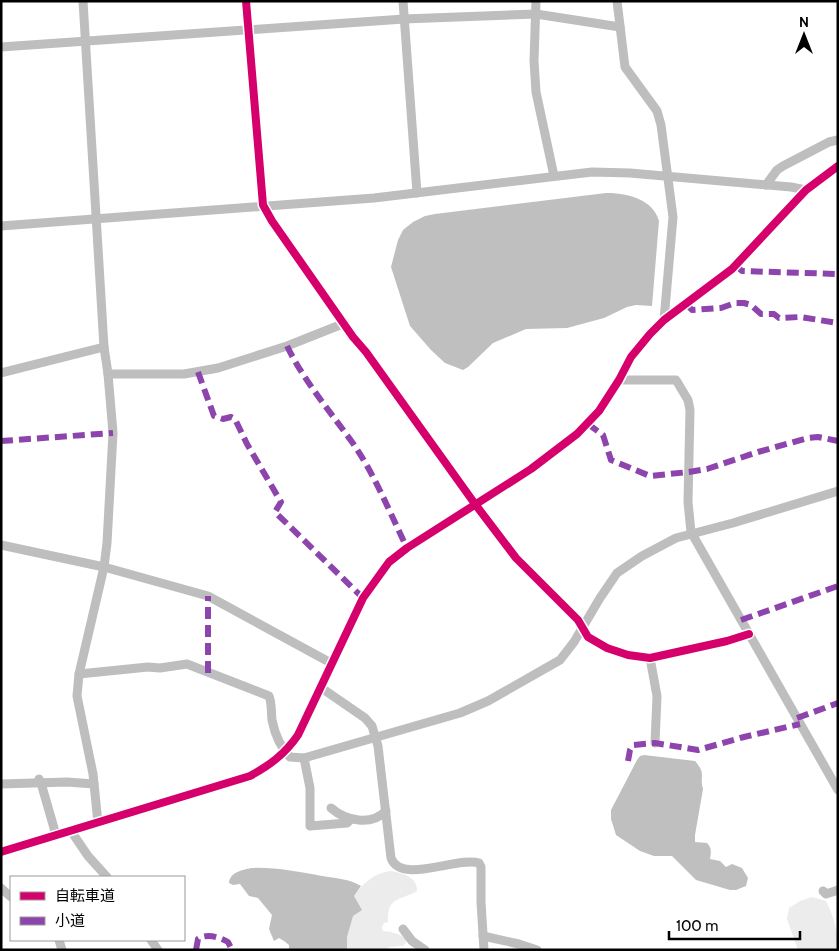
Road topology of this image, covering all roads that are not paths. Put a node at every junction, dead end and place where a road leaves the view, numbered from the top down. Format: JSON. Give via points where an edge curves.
{"nodes":[{"id":1,"x":83,"y":1,"type":"edge"},
{"id":2,"x":246,"y":1,"type":"edge"},
{"id":3,"x":403,"y":1,"type":"edge"},
{"id":4,"x":536,"y":1,"type":"edge"},
{"id":5,"x":617,"y":1,"type":"edge"},
{"id":6,"x":536,"y":14,"type":"junction"},
{"id":7,"x":404,"y":19,"type":"junction"},
{"id":8,"x":620,"y":28,"type":"junction"},
{"id":9,"x":249,"y":30,"type":"junction"},
{"id":10,"x":86,"y":41,"type":"junction"},
{"id":11,"x":1,"y":47,"type":"edge"},
{"id":12,"x":838,"y":140,"type":"edge"},
{"id":13,"x":838,"y":166,"type":"edge"},
{"id":14,"x":554,"y":176,"type":"junction"},
{"id":15,"x":668,"y":176,"type":"junction"},
{"id":16,"x":766,"y":185,"type":"junction"},
{"id":17,"x":806,"y":190,"type":"junction"},
{"id":18,"x":417,"y":193,"type":"junction"},
{"id":19,"x":263,"y":205,"type":"junction"},
{"id":20,"x":97,"y":218,"type":"junction"},
{"id":21,"x":1,"y":226,"type":"edge"},
{"id":22,"x":664,"y":320,"type":"junction"},
{"id":23,"x":344,"y":323,"type":"junction"},
{"id":24,"x":104,"y":347,"type":"junction"},
{"id":25,"x":1,"y":373,"type":"edge"},
{"id":26,"x":108,"y":374,"type":"junction"},
{"id":27,"x":619,"y":380,"type":"junction"},
{"id":28,"x":838,"y":491,"type":"edge"},
{"id":29,"x":475,"y":504,"type":"junction"},
{"id":30,"x":691,"y":532,"type":"junction"},
{"id":31,"x":1,"y":545,"type":"edge"},
{"id":32,"x":104,"y":568,"type":"junction"},
{"id":33,"x":583,"y":628,"type":"junction"},
{"id":34,"x":749,"y":634,"type":"junction"},
{"id":35,"x":650,"y":658,"type":"junction"},
{"id":36,"x":331,"y":663,"type":"junction"},
{"id":37,"x":79,"y":674,"type":"junction"},
{"id":38,"x":320,"y":687,"type":"junction"},
{"id":39,"x":376,"y":737,"type":"junction"},
{"id":40,"x":655,"y":743,"type":"dead end"},
{"id":41,"x":285,"y":752,"type":"junction"},
{"id":42,"x":304,"y":758,"type":"junction"},
{"id":43,"x":40,"y":781,"type":"junction"},
{"id":44,"x":1,"y":784,"type":"edge"},
{"id":45,"x":94,"y":784,"type":"junction"},
{"id":46,"x":838,"y":790,"type":"edge"},
{"id":47,"x":331,"y":808,"type":"dead end"},
{"id":48,"x":386,"y":811,"type":"junction"},
{"id":49,"x":351,"y":819,"type":"junction"},
{"id":50,"x":98,"y":823,"type":"junction"},
{"id":51,"x":71,"y":831,"type":"junction"},
{"id":52,"x":56,"y":835,"type":"junction"},
{"id":53,"x":1,"y":852,"type":"edge"},
{"id":54,"x":106,"y":876,"type":"edge"},
{"id":55,"x":838,"y":890,"type":"edge"},
{"id":56,"x":823,"y":891,"type":"dead end"},
{"id":57,"x":403,"y":929,"type":"dead end"},
{"id":58,"x":484,"y":936,"type":"junction"},
{"id":59,"x":425,"y":950,"type":"edge"},
{"id":60,"x":484,"y":950,"type":"edge"},
{"id":61,"x":537,"y":950,"type":"edge"}],
"edges":[{"from":1,"to":10,"type":"street"},
{"from":2,"to":9,"type":"street"},
{"from":3,"to":7,"type":"street"},
{"from":4,"to":6,"type":"street"},
{"from":5,"to":8,"type":"street"},
{"from":6,"to":7,"type":"street"},
{"from":6,"to":8,"type":"street"},
{"from":6,"to":14,"type":"street","via":[[536,92]]},
{"from":7,"to":9,"type":"street"},
{"from":7,"to":18,"type":"street"},
{"from":8,"to":15,"type":"street","via":[[625,67],[660,117]]},
{"from":9,"to":10,"type":"street"},
{"from":9,"to":19,"type":"street"},
{"from":10,"to":11,"type":"street"},
{"from":10,"to":20,"type":"street"},
{"from":12,"to":16,"type":"street","via":[[788,163],[777,170]]},
{"from":13,"to":17,"type":"street"},
{"from":14,"to":15,"type":"street","via":[[611,172]]},
{"from":14,"to":18,"type":"street"},
{"from":15,"to":16,"type":"street"},
{"from":15,"to":22,"type":"street","via":[[673,217]]},
{"from":16,"to":17,"type":"street"},
{"from":17,"to":22,"type":"street","via":[[732,269]]},
{"from":18,"to":19,"type":"street"},
{"from":19,"to":20,"type":"street"},
{"from":19,"to":23,"type":"street"},
{"from":20,"to":21,"type":"street"},
{"from":20,"to":24,"type":"street"},
{"from":22,"to":27,"type":"street","via":[[640,345]]},
{"from":23,"to":26,"type":"street","via":[[287,346],[212,370],[184,374]]},
{"from":23,"to":29,"type":"street"},
{"from":24,"to":25,"type":"street"},
{"from":24,"to":26,"type":"street"},
{"from":26,"to":32,"type":"street","via":[[113,433]]},
{"from":27,"to":29,"type":"street","via":[[599,411],[578,434],[531,469]]},
{"from":27,"to":30,"type":"street","via":[[676,380],[688,400]]},
{"from":28,"to":30,"type":"street","via":[[733,523]]},
{"from":29,"to":33,"type":"street","via":[[516,558]]},
{"from":29,"to":36,"type":"street","via":[[389,562],[363,598]]},
{"from":30,"to":33,"type":"street","via":[[642,556],[617,574]]},
{"from":30,"to":34,"type":"street"},
{"from":31,"to":32,"type":"street"},
{"from":32,"to":36,"type":"street","via":[[208,596]]},
{"from":32,"to":37,"type":"street"},
{"from":33,"to":35,"type":"street","via":[[588,637],[607,648]]},
{"from":33,"to":39,"type":"street","via":[[560,660],[488,701]]},
{"from":34,"to":35,"type":"street"},
{"from":34,"to":46,"type":"street"},
{"from":35,"to":40,"type":"street","via":[[656,696]]},
{"from":36,"to":38,"type":"street"},
{"from":37,"to":41,"type":"street","via":[[187,664],[269,696],[273,722]]},
{"from":37,"to":45,"type":"street","via":[[77,696]]},
{"from":38,"to":39,"type":"street","via":[[365,718]]},
{"from":38,"to":41,"type":"street","via":[[298,735]]},
{"from":39,"to":42,"type":"street"},
{"from":39,"to":48,"type":"street"},
{"from":41,"to":42,"type":"street","via":[[290,757]]},
{"from":41,"to":50,"type":"street","via":[[250,776]]},
{"from":42,"to":49,"type":"street","via":[[310,788],[310,826],[347,823]]},
{"from":43,"to":44,"type":"street"},
{"from":43,"to":45,"type":"street"},
{"from":43,"to":52,"type":"street"},
{"from":45,"to":50,"type":"street"},
{"from":47,"to":49,"type":"street"},
{"from":48,"to":49,"type":"street","via":[[376,818]]},
{"from":48,"to":58,"type":"street","via":[[391,858],[399,868],[407,870],[466,861],[479,863]]},
{"from":50,"to":51,"type":"street"},
{"from":51,"to":52,"type":"street"},
{"from":51,"to":54,"type":"street"},
{"from":52,"to":53,"type":"street"},
{"from":55,"to":56,"type":"street","via":[[826,894]]},
{"from":57,"to":59,"type":"street"},
{"from":58,"to":60,"type":"street"},
{"from":58,"to":61,"type":"street"}]}
